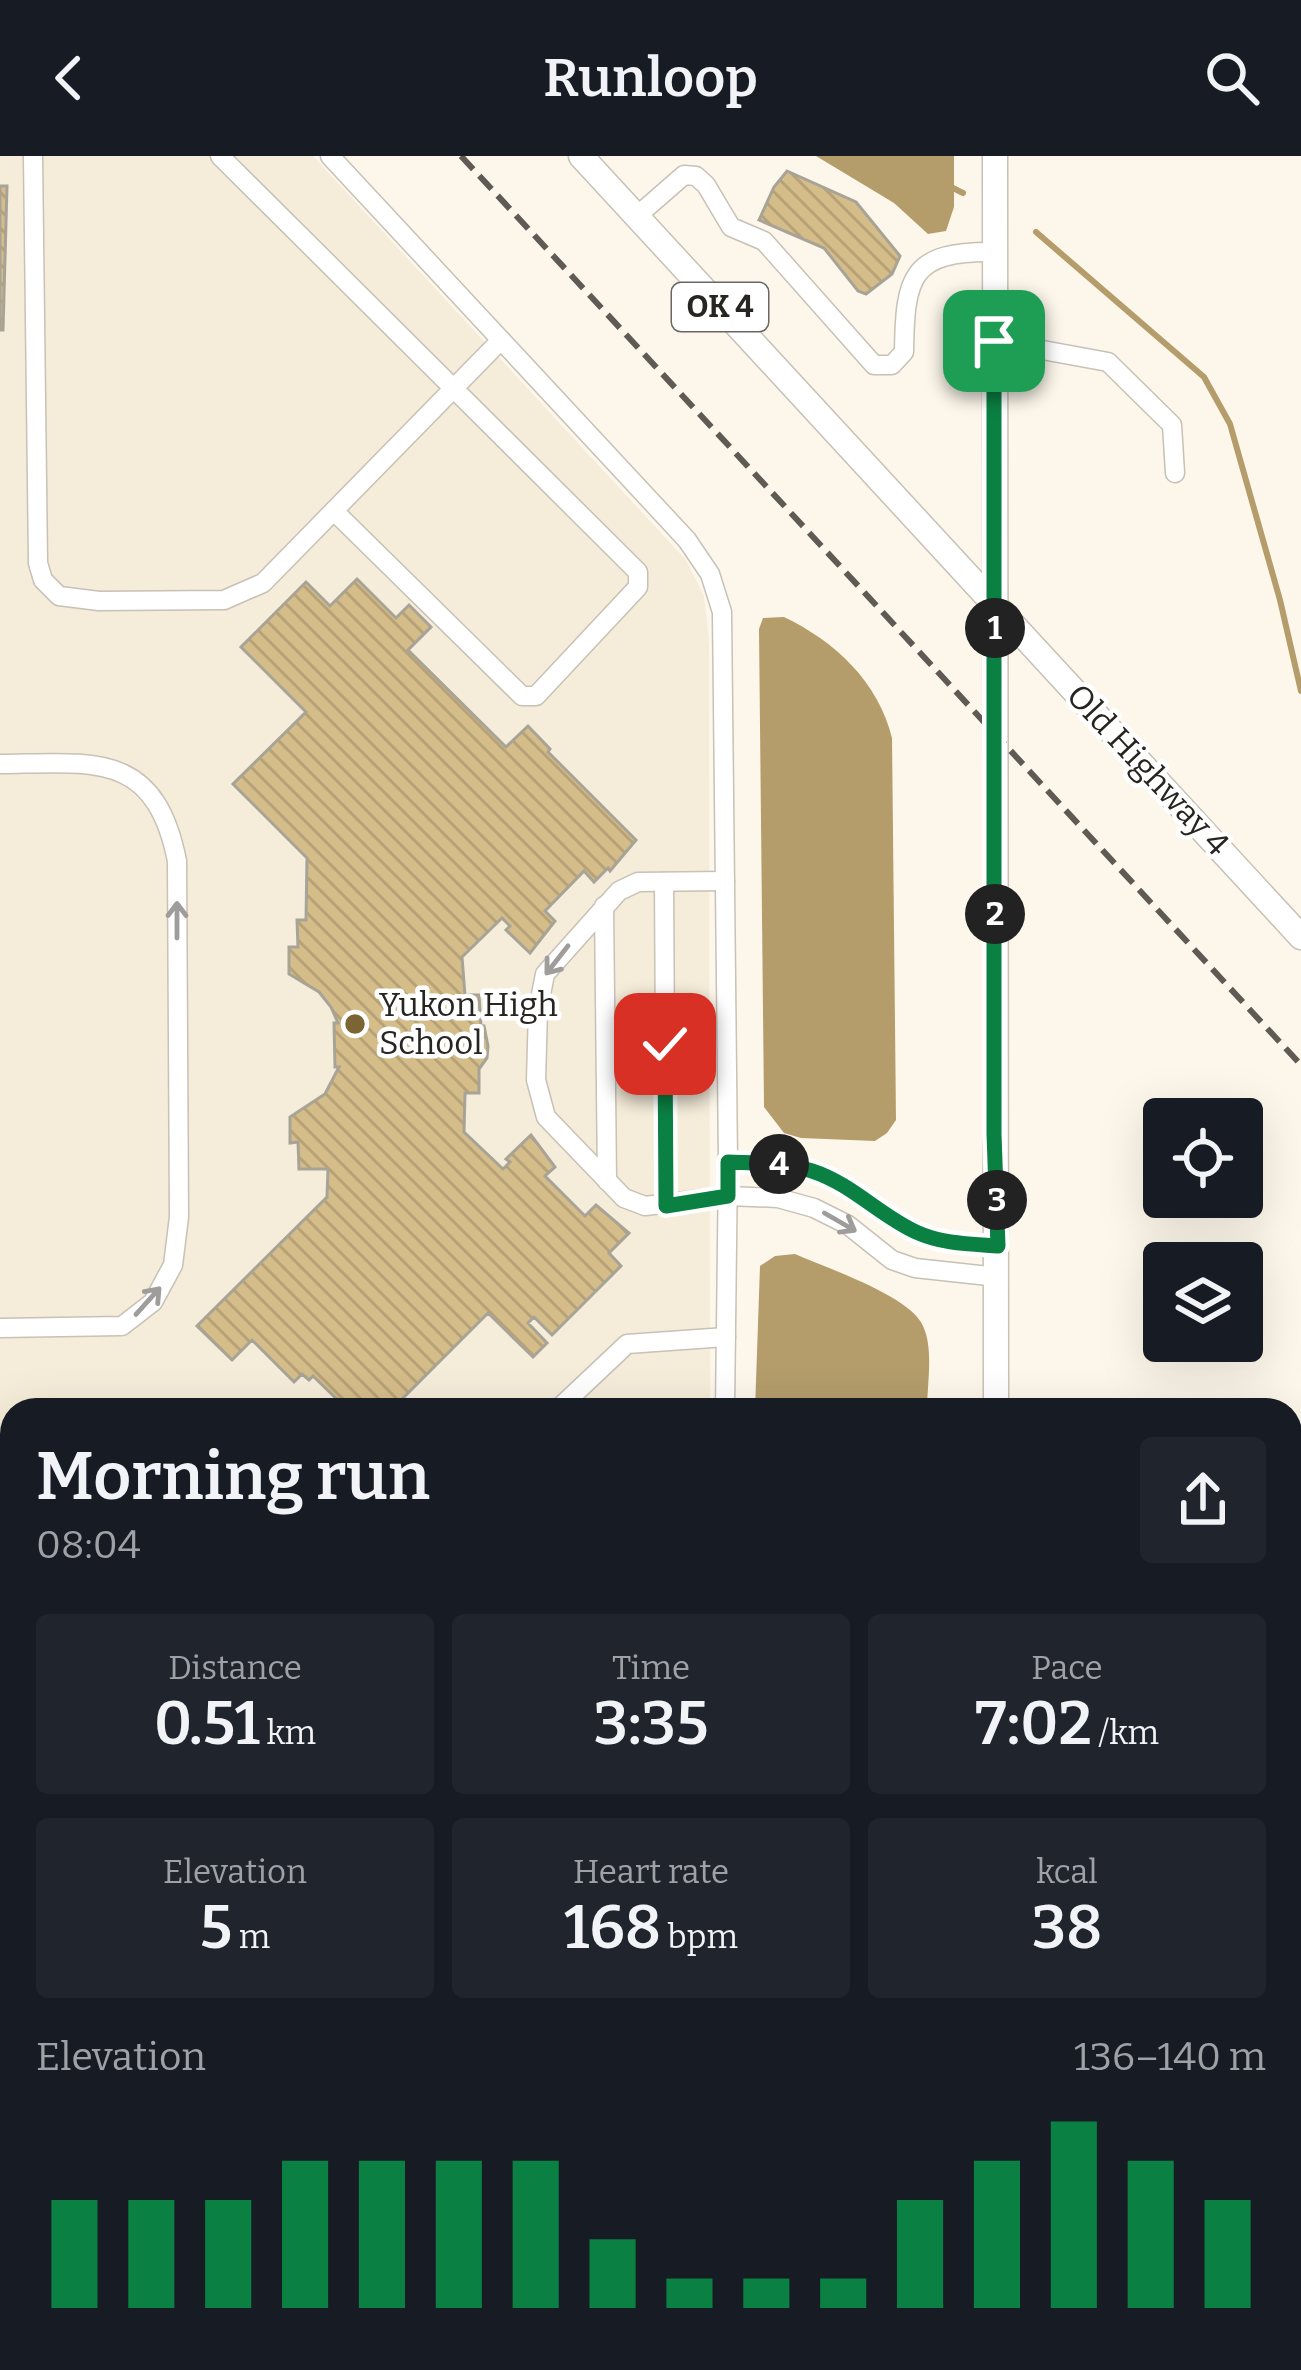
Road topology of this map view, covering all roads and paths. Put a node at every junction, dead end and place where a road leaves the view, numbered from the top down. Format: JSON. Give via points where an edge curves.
{"nodes":[{"id":1,"x":34,"y":156,"type":"edge"},
{"id":2,"x":220,"y":156,"type":"edge"},
{"id":3,"x":330,"y":156,"type":"edge"},
{"id":4,"x":581,"y":156,"type":"edge"},
{"id":5,"x":994,"y":156,"type":"edge"},
{"id":6,"x":637,"y":216,"type":"junction"},
{"id":7,"x":994,"y":252,"type":"junction"},
{"id":8,"x":501,"y":340,"type":"junction"},
{"id":9,"x":994,"y":341,"type":"junction"},
{"id":10,"x":454,"y":388,"type":"junction"},
{"id":11,"x":1175,"y":473,"type":"dead end"},
{"id":12,"x":334,"y":511,"type":"junction"},
{"id":13,"x":994,"y":604,"type":"junction"},
{"id":14,"x":0,"y":764,"type":"edge"},
{"id":15,"x":725,"y":881,"type":"junction"},
{"id":16,"x":664,"y":882,"type":"junction"},
{"id":17,"x":604,"y":906,"type":"junction"},
{"id":18,"x":1301,"y":937,"type":"edge"},
{"id":19,"x":728,"y":1162,"type":"junction"},
{"id":20,"x":607,"y":1181,"type":"junction"},
{"id":21,"x":728,"y":1196,"type":"junction"},
{"id":22,"x":666,"y":1206,"type":"junction"},
{"id":23,"x":998,"y":1246,"type":"junction"},
{"id":24,"x":998,"y":1277,"type":"junction"},
{"id":25,"x":0,"y":1328,"type":"edge"},
{"id":26,"x":726,"y":1337,"type":"junction"},
{"id":27,"x":570,"y":1398,"type":"edge"},
{"id":28,"x":725,"y":1398,"type":"edge"},
{"id":29,"x":996,"y":1398,"type":"edge"}],
"edges":[{"from":1,"to":12,"type":"street","via":[[43,580],[59,596],[100,601],[224,600],[263,583]]},
{"from":2,"to":10,"type":"street"},
{"from":3,"to":8,"type":"street"},
{"from":4,"to":6,"type":"main road","number":"OK 4"},
{"from":5,"to":7,"type":"main road"},
{"from":6,"to":7,"type":"street","via":[[684,175],[696,176],[730,227],[764,241],[874,365],[892,365],[904,352],[904,296],[935,257]]},
{"from":6,"to":13,"type":"main road","number":"OK 4"},
{"from":7,"to":9,"type":"main road"},
{"from":8,"to":10,"type":"street"},
{"from":8,"to":15,"type":"street","via":[[710,574],[722,612]]},
{"from":9,"to":11,"type":"street","via":[[1108,362],[1172,425]]},
{"from":9,"to":13,"type":"main road"},
{"from":10,"to":12,"type":"street"},
{"from":10,"to":12,"type":"street","via":[[638,572],[638,587],[536,696],[522,695]]},
{"from":13,"to":18,"type":"main road","name":"Old Highway 4"},
{"from":13,"to":23,"type":"main road"},
{"from":25,"to":14,"type":"street","one_way":true,"via":[[122,1326],[153,1302],[173,1265],[179,1217],[177,861],[170,825],[123,770]]},
{"from":15,"to":16,"type":"street"},
{"from":15,"to":19,"type":"street"},
{"from":16,"to":17,"type":"street","via":[[638,882]]},
{"from":16,"to":22,"type":"street"},
{"from":17,"to":20,"type":"street"},
{"from":17,"to":20,"type":"street","one_way":true,"via":[[545,974],[536,1080],[546,1117]]},
{"from":19,"to":21,"type":"street"},
{"from":19,"to":23,"type":"street","via":[[813,1171],[914,1232]]},
{"from":20,"to":22,"type":"street","via":[[624,1198]]},
{"from":21,"to":22,"type":"street"},
{"from":21,"to":24,"type":"street","one_way":true,"via":[[814,1208],[915,1268]]},
{"from":21,"to":26,"type":"street"},
{"from":23,"to":24,"type":"main road"},
{"from":24,"to":29,"type":"main road"},
{"from":26,"to":27,"type":"street","via":[[627,1344]]},
{"from":26,"to":28,"type":"street"}]}
